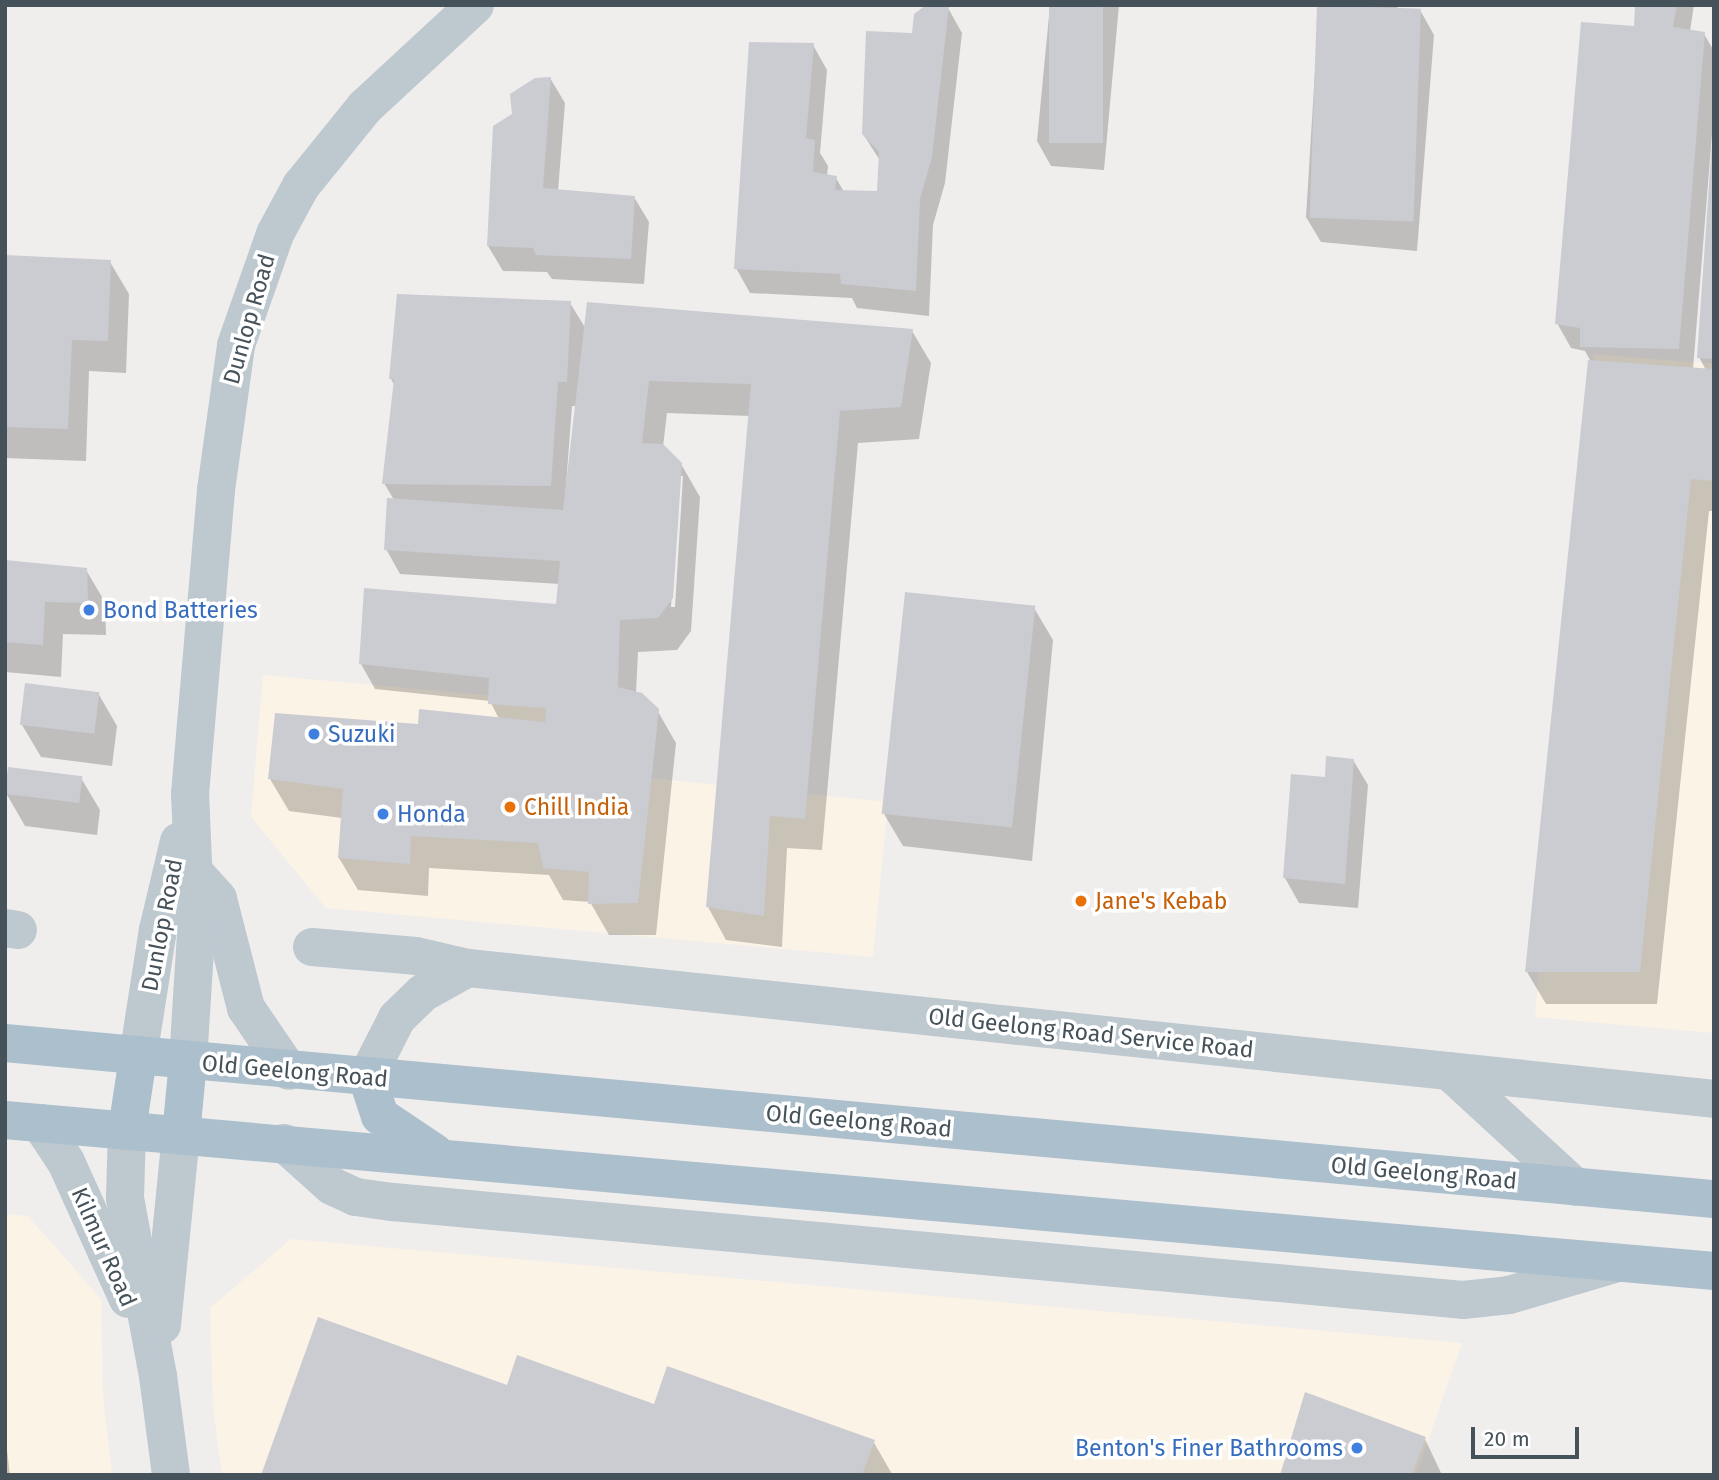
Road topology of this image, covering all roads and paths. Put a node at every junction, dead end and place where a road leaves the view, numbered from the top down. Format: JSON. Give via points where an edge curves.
{"nodes":[{"id":1,"x":475,"y":5,"type":"edge"},
{"id":2,"x":489,"y":5,"type":"edge"},
{"id":3,"x":446,"y":34,"type":"junction"},
{"id":4,"x":190,"y":794,"type":"junction"},
{"id":5,"x":193,"y":870,"type":"junction"},
{"id":6,"x":312,"y":947,"type":"dead end"},
{"id":7,"x":468,"y":968,"type":"junction"},
{"id":8,"x":5,"y":1043,"type":"edge"},
{"id":9,"x":138,"y":1057,"type":"junction"},
{"id":10,"x":188,"y":1061,"type":"junction"},
{"id":11,"x":289,"y":1071,"type":"junction"},
{"id":12,"x":1450,"y":1071,"type":"junction"},
{"id":13,"x":367,"y":1077,"type":"junction"},
{"id":14,"x":1714,"y":1099,"type":"edge"},
{"id":15,"x":23,"y":1122,"type":"edge"},
{"id":16,"x":127,"y":1130,"type":"junction"},
{"id":17,"x":181,"y":1135,"type":"junction"},
{"id":18,"x":284,"y":1143,"type":"junction"},
{"id":19,"x":443,"y":1157,"type":"junction"},
{"id":20,"x":583,"y":1170,"type":"junction"},
{"id":21,"x":1575,"y":1187,"type":"junction"},
{"id":22,"x":1714,"y":1199,"type":"edge"},
{"id":23,"x":666,"y":1227,"type":"junction"},
{"id":24,"x":1620,"y":1262,"type":"junction"},
{"id":25,"x":1714,"y":1271,"type":"edge"},
{"id":26,"x":159,"y":1376,"type":"junction"},
{"id":27,"x":171,"y":1475,"type":"edge"}],
"edges":[{"from":1,"to":3,"type":"street","name":"Dunlop Road"},
{"from":2,"to":3,"type":"street"},
{"from":3,"to":4,"type":"street","name":"Dunlop Road","via":[[365,107],[316,164],[287,206],[248,308],[225,400]]},
{"from":4,"to":5,"type":"street","name":"Dunlop Road"},
{"from":4,"to":9,"type":"street","name":"Dunlop Road","via":[[158,930]]},
{"from":5,"to":10,"type":"street","name":"Dunlop Road","via":[[196,935]]},
{"from":5,"to":11,"type":"street","via":[[218,899],[246,1008]]},
{"from":6,"to":7,"type":"street","name":"Old Geelong Road Service Road","via":[[416,956]]},
{"from":7,"to":12,"type":"street","name":"Old Geelong Road Service Road"},
{"from":7,"to":13,"type":"street","via":[[423,993],[397,1018]]},
{"from":8,"to":9,"type":"main road","name":"Old Geelong Road"},
{"from":9,"to":10,"type":"main road","name":"Old Geelong Road"},
{"from":9,"to":16,"type":"main road"},
{"from":10,"to":11,"type":"main road","name":"Old Geelong Road"},
{"from":10,"to":17,"type":"main road"},
{"from":11,"to":13,"type":"main road","name":"Old Geelong Road"},
{"from":12,"to":14,"type":"street","name":"Old Geelong Road Service Road"},
{"from":12,"to":21,"type":"street"},
{"from":13,"to":19,"type":"main road","via":[[380,1116]]},
{"from":13,"to":21,"type":"main road","name":"Old Geelong Road"},
{"from":15,"to":16,"type":"main road"},
{"from":15,"to":26,"type":"street","name":"Kilmur Road","via":[[66,1162]]},
{"from":16,"to":17,"type":"main road"},
{"from":16,"to":26,"type":"street","name":"Kilmur Road","via":[[125,1198]]},
{"from":17,"to":18,"type":"main road"},
{"from":17,"to":26,"type":"street","name":"Kilmur Road"},
{"from":18,"to":19,"type":"main road"},
{"from":18,"to":23,"type":"street","via":[[332,1186],[356,1197]]},
{"from":19,"to":20,"type":"main road"},
{"from":20,"to":23,"type":"street","via":[[634,1211]]},
{"from":20,"to":24,"type":"main road"},
{"from":21,"to":22,"type":"main road","name":"Old Geelong Road"},
{"from":23,"to":24,"type":"street","via":[[1463,1300],[1509,1295]]},
{"from":24,"to":25,"type":"main road"},
{"from":26,"to":27,"type":"street","name":"Kilmur Road"}]}
